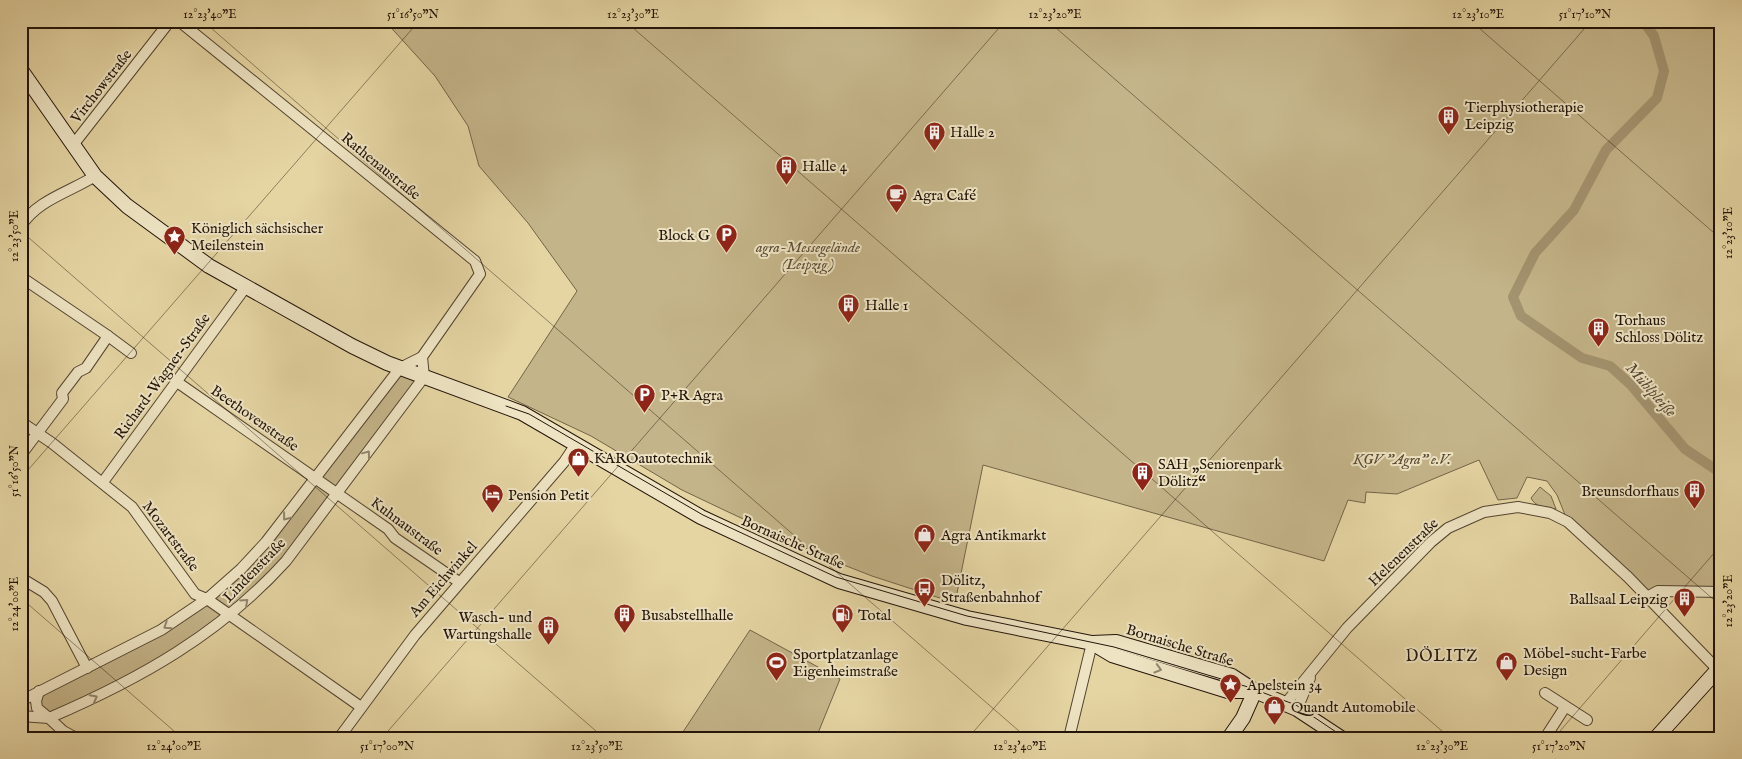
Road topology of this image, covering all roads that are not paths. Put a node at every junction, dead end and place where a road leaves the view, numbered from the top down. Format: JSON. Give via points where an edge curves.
{"nodes":[{"id":1,"x":170,"y":21,"type":"edge"},
{"id":2,"x":179,"y":21,"type":"edge"},
{"id":3,"x":21,"y":70,"type":"edge"},
{"id":4,"x":74,"y":144,"type":"junction"},
{"id":5,"x":95,"y":176,"type":"junction"},
{"id":6,"x":21,"y":226,"type":"edge"},
{"id":7,"x":21,"y":277,"type":"edge"},
{"id":8,"x":245,"y":288,"type":"junction"},
{"id":9,"x":108,"y":336,"type":"junction"},
{"id":10,"x":131,"y":353,"type":"dead end"},
{"id":11,"x":422,"y":357,"type":"junction"},
{"id":12,"x":400,"y":368,"type":"junction"},
{"id":13,"x":424,"y":377,"type":"junction"},
{"id":14,"x":177,"y":382,"type":"junction"},
{"id":15,"x":21,"y":422,"type":"edge"},
{"id":16,"x":38,"y":434,"type":"junction"},
{"id":17,"x":576,"y":444,"type":"junction"},
{"id":18,"x":21,"y":455,"type":"edge"},
{"id":19,"x":316,"y":478,"type":"junction"},
{"id":20,"x":103,"y":482,"type":"junction"},
{"id":21,"x":338,"y":493,"type":"junction"},
{"id":22,"x":21,"y":578,"type":"edge"},
{"id":23,"x":458,"y":582,"type":"junction"},
{"id":24,"x":1720,"y":592,"type":"edge"},
{"id":25,"x":1647,"y":597,"type":"junction"},
{"id":26,"x":207,"y":600,"type":"junction"},
{"id":27,"x":231,"y":616,"type":"junction"},
{"id":28,"x":1092,"y":644,"type":"junction"},
{"id":29,"x":87,"y":668,"type":"junction"},
{"id":30,"x":1719,"y":670,"type":"edge"},
{"id":31,"x":39,"y":691,"type":"junction"},
{"id":32,"x":1255,"y":691,"type":"junction"},
{"id":33,"x":1544,"y":693,"type":"dead end"},
{"id":34,"x":21,"y":701,"type":"edge"},
{"id":35,"x":1291,"y":706,"type":"junction"},
{"id":36,"x":361,"y":707,"type":"junction"},
{"id":37,"x":1565,"y":707,"type":"junction"},
{"id":38,"x":21,"y":716,"type":"edge"},
{"id":39,"x":49,"y":718,"type":"junction"},
{"id":40,"x":1588,"y":720,"type":"dead end"},
{"id":41,"x":64,"y":734,"type":"edge"},
{"id":42,"x":76,"y":738,"type":"edge"},
{"id":43,"x":339,"y":738,"type":"edge"},
{"id":44,"x":1069,"y":738,"type":"edge"},
{"id":45,"x":1229,"y":738,"type":"edge"},
{"id":46,"x":1341,"y":738,"type":"edge"},
{"id":47,"x":1545,"y":738,"type":"edge"},
{"id":48,"x":1656,"y":738,"type":"edge"}],
"edges":[{"from":1,"to":4,"type":"street","name":"Virchowstraße"},
{"from":2,"to":11,"type":"street","name":"Rathenaustraße","via":[[478,265],[479,279]]},
{"from":3,"to":4,"type":"main road","name":"Bornaische Straße"},
{"from":4,"to":5,"type":"main road","name":"Bornaische Straße"},
{"from":5,"to":6,"type":"street","via":[[37,207]]},
{"from":5,"to":8,"type":"main road","name":"Bornaische Straße","via":[[127,206]]},
{"from":7,"to":9,"type":"street"},
{"from":8,"to":12,"type":"main road","name":"Bornaische Straße"},
{"from":8,"to":14,"type":"street","name":"Richard-Wagner-Straße"},
{"from":9,"to":10,"type":"street"},
{"from":9,"to":16,"type":"street","via":[[86,368],[78,372],[62,393],[63,399]]},
{"from":11,"to":12,"type":"street","name":"Rathenaustraße"},
{"from":11,"to":13,"type":"street"},
{"from":12,"to":13,"type":"main road","name":"Bornaische Straße"},
{"from":12,"to":19,"type":"street","name":"Lindenstraße"},
{"from":13,"to":17,"type":"main road","name":"Bornaische Straße","via":[[506,406]]},
{"from":21,"to":13,"type":"street","name":"Lindenstraße","one_way":true},
{"from":14,"to":19,"type":"street","name":"Beethovenstraße"},
{"from":14,"to":20,"type":"street","name":"Richard-Wagner-Straße"},
{"from":15,"to":16,"type":"street","name":"Mozartstraße"},
{"from":16,"to":18,"type":"street"},
{"from":16,"to":20,"type":"street","name":"Mozartstraße"},
{"from":17,"to":23,"type":"street","name":"Am Eichwinkel","via":[[558,469]]},
{"from":17,"to":28,"type":"main road","name":"Bornaische Straße","via":[[702,517],[835,579],[967,618]]},
{"from":19,"to":21,"type":"street","name":"Beethovenstraße"},
{"from":19,"to":26,"type":"street","name":"Lindenstraße","one_way":true,"via":[[266,542]]},
{"from":20,"to":26,"type":"street","name":"Mozartstraße","via":[[132,507],[195,594]]},
{"from":21,"to":23,"type":"street","name":"Kuhnaustraße"},
{"from":27,"to":21,"type":"street","name":"Lindenstraße","one_way":true,"via":[[286,561]]},
{"from":22,"to":29,"type":"street","via":[[52,601]]},
{"from":23,"to":36,"type":"street","name":"Am Eichwinkel"},
{"from":24,"to":25,"type":"street","via":[[1658,591]]},
{"from":25,"to":30,"type":"street"},
{"from":25,"to":35,"type":"street","name":"Helenenstraße","via":[[1568,522],[1518,507],[1484,512],[1448,528],[1431,542],[1312,668]]},
{"from":26,"to":27,"type":"street","name":"Mozartstraße"},
{"from":26,"to":29,"type":"street","name":"Lindenstraße","one_way":true,"via":[[161,630]]},
{"from":27,"to":36,"type":"street","name":"Mozartstraße"},
{"from":39,"to":27,"type":"street","name":"Lindenstraße","one_way":true,"via":[[88,701],[189,646]]},
{"from":28,"to":32,"type":"main road","name":"Bornaische Straße","via":[[1116,642],[1232,676]]},
{"from":28,"to":44,"type":"street"},
{"from":29,"to":31,"type":"street","name":"Lindenstraße"},
{"from":30,"to":48,"type":"main road"},
{"from":31,"to":34,"type":"street","name":"Lindenstraße"},
{"from":31,"to":39,"type":"street","via":[[36,708]]},
{"from":32,"to":35,"type":"main road","name":"Bornaische Straße"},
{"from":32,"to":45,"type":"main road"},
{"from":33,"to":37,"type":"street"},
{"from":35,"to":46,"type":"main road","name":"Bornaische Straße"},
{"from":36,"to":43,"type":"street","name":"Am Eichwinkel"},
{"from":37,"to":40,"type":"street"},
{"from":37,"to":47,"type":"street"},
{"from":38,"to":39,"type":"street"},
{"from":39,"to":41,"type":"street"},
{"from":41,"to":42,"type":"street"}]}
